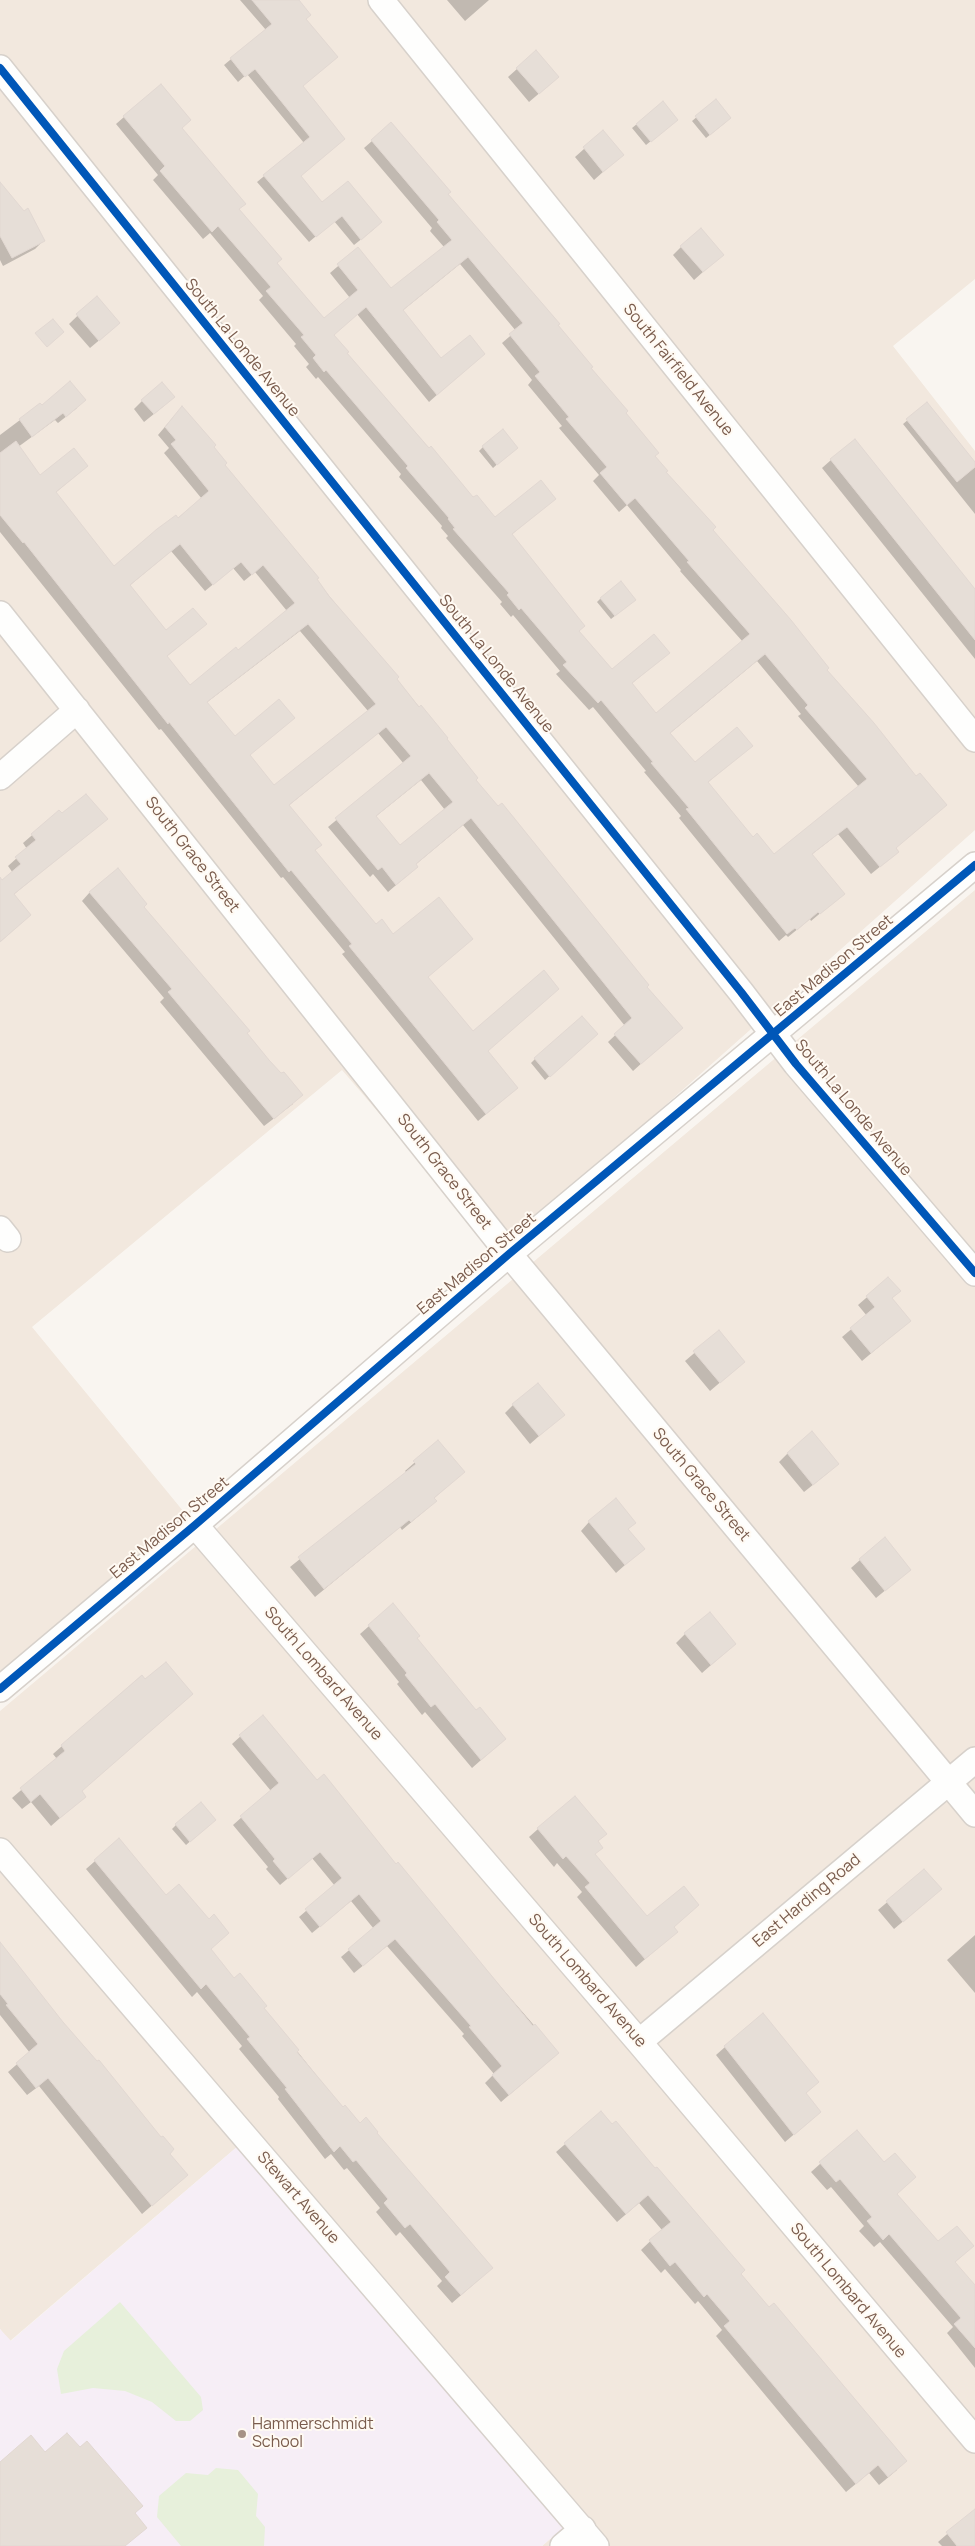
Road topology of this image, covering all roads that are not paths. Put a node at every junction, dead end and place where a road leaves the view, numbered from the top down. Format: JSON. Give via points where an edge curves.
{"nodes":[{"id":1,"x":381,"y":0,"type":"edge"},
{"id":2,"x":0,"y":68,"type":"edge"},
{"id":3,"x":0,"y":614,"type":"edge"},
{"id":4,"x":78,"y":710,"type":"junction"},
{"id":5,"x":975,"y":739,"type":"edge"},
{"id":6,"x":0,"y":777,"type":"edge"},
{"id":7,"x":975,"y":865,"type":"edge"},
{"id":8,"x":775,"y":1034,"type":"junction"},
{"id":9,"x":509,"y":1254,"type":"junction"},
{"id":10,"x":975,"y":1273,"type":"edge"},
{"id":11,"x":195,"y":1525,"type":"junction"},
{"id":12,"x":0,"y":1689,"type":"edge"},
{"id":13,"x":975,"y":1760,"type":"edge"},
{"id":14,"x":948,"y":1783,"type":"junction"},
{"id":15,"x":975,"y":1814,"type":"edge"},
{"id":16,"x":0,"y":1851,"type":"edge"},
{"id":17,"x":639,"y":2042,"type":"junction"},
{"id":18,"x":975,"y":2440,"type":"edge"},
{"id":19,"x":590,"y":2538,"type":"edge"},
{"id":20,"x":563,"y":2546,"type":"edge"}],
"edges":[{"from":1,"to":5,"type":"street","name":"South Fairfield Avenue"},
{"from":2,"to":8,"type":"street","name":"South La Londe Avenue"},
{"from":3,"to":4,"type":"street","name":"South Grace Street"},
{"from":4,"to":6,"type":"street"},
{"from":4,"to":9,"type":"street","name":"South Grace Street"},
{"from":7,"to":8,"type":"street","name":"East Madison Street"},
{"from":8,"to":9,"type":"street","name":"East Madison Street"},
{"from":8,"to":10,"type":"street","name":"South La Londe Avenue","via":[[796,1064]]},
{"from":9,"to":11,"type":"street","name":"East Madison Street"},
{"from":9,"to":14,"type":"street","name":"South Grace Street"},
{"from":11,"to":12,"type":"street","name":"East Madison Street"},
{"from":11,"to":17,"type":"street","name":"South Lombard Avenue"},
{"from":13,"to":14,"type":"street","name":"East Harding Road"},
{"from":14,"to":15,"type":"street","name":"South Grace Street"},
{"from":14,"to":17,"type":"street","name":"East Harding Road"},
{"from":16,"to":19,"type":"street","name":"Stewart Avenue"},
{"from":17,"to":18,"type":"street","name":"South Lombard Avenue"},
{"from":19,"to":20,"type":"street"}]}
